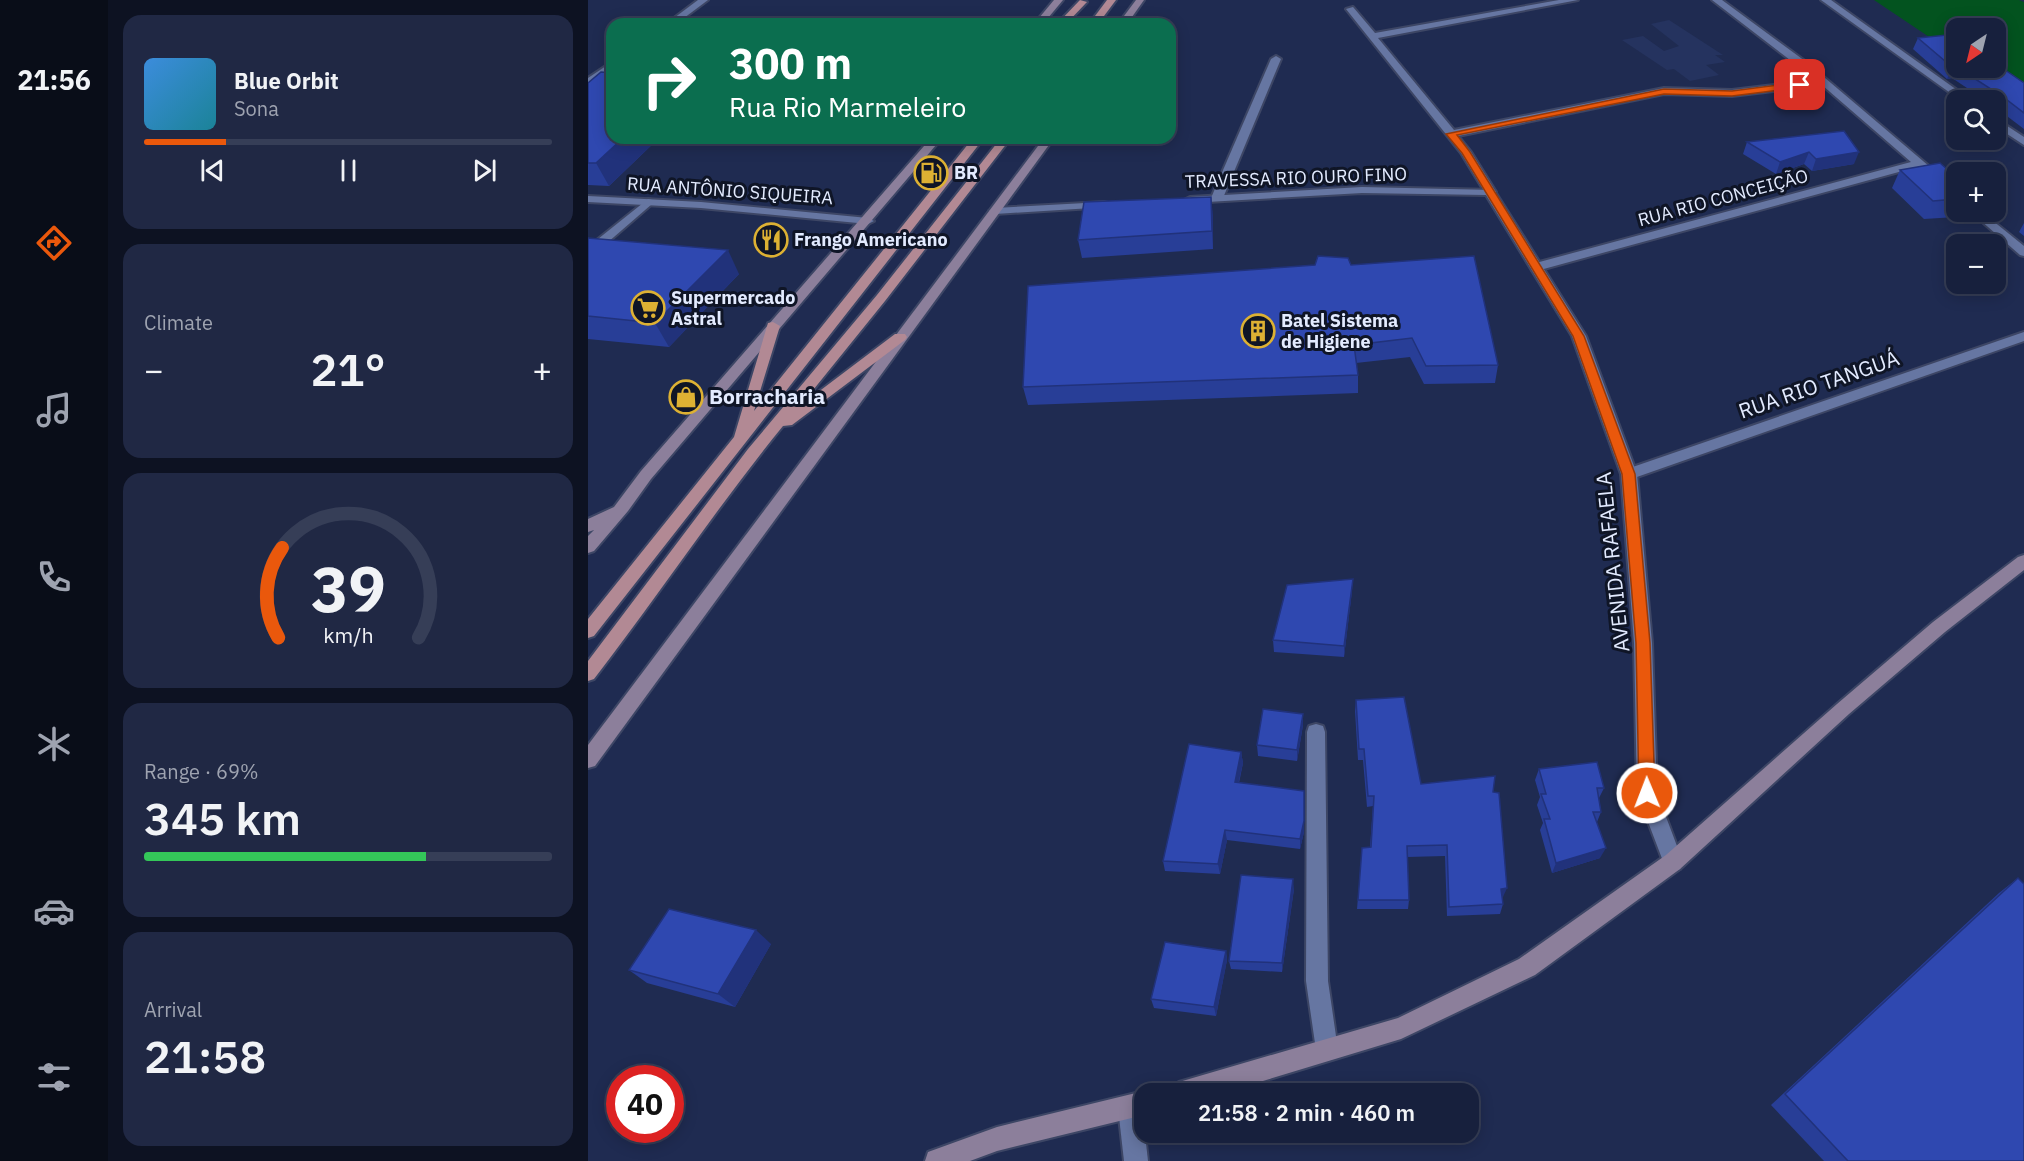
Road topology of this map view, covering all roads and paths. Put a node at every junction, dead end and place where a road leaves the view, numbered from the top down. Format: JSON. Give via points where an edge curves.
{"nodes":[{"id":1,"x":704,"y":0,"type":"edge"},
{"id":2,"x":1059,"y":0,"type":"edge"},
{"id":3,"x":1112,"y":0,"type":"edge"},
{"id":4,"x":1140,"y":0,"type":"edge"},
{"id":5,"x":1574,"y":0,"type":"edge"},
{"id":6,"x":1716,"y":0,"type":"edge"},
{"id":7,"x":1825,"y":0,"type":"edge"},
{"id":8,"x":1084,"y":1,"type":"edge"},
{"id":9,"x":1564,"y":1,"type":"edge"},
{"id":10,"x":1350,"y":9,"type":"dead end"},
{"id":11,"x":678,"y":18,"type":"edge"},
{"id":12,"x":1043,"y":18,"type":"edge"},
{"id":13,"x":1067,"y":18,"type":"edge"},
{"id":14,"x":1074,"y":18,"type":"edge"},
{"id":15,"x":1098,"y":18,"type":"edge"},
{"id":16,"x":1126,"y":18,"type":"edge"},
{"id":17,"x":1373,"y":37,"type":"junction"},
{"id":18,"x":1276,"y":59,"type":"dead end"},
{"id":19,"x":606,"y":72,"type":"edge"},
{"id":20,"x":1822,"y":82,"type":"junction"},
{"id":21,"x":591,"y":88,"type":"edge"},
{"id":22,"x":1952,"y":90,"type":"edge"},
{"id":23,"x":2006,"y":129,"type":"edge"},
{"id":24,"x":1451,"y":134,"type":"junction"},
{"id":25,"x":2024,"y":142,"type":"edge"},
{"id":26,"x":932,"y":144,"type":"edge"},
{"id":27,"x":974,"y":144,"type":"edge"},
{"id":28,"x":1001,"y":144,"type":"edge"},
{"id":29,"x":1045,"y":144,"type":"edge"},
{"id":30,"x":1919,"y":163,"type":"junction"},
{"id":31,"x":1946,"y":186,"type":"edge"},
{"id":32,"x":1490,"y":192,"type":"junction"},
{"id":33,"x":1217,"y":198,"type":"junction"},
{"id":34,"x":588,"y":199,"type":"edge"},
{"id":35,"x":1182,"y":200,"type":"edge"},
{"id":36,"x":648,"y":202,"type":"junction"},
{"id":37,"x":1113,"y":205,"type":"edge"},
{"id":38,"x":996,"y":211,"type":"junction"},
{"id":39,"x":868,"y":220,"type":"junction"},
{"id":40,"x":1988,"y":222,"type":"edge"},
{"id":41,"x":2024,"y":252,"type":"edge"},
{"id":42,"x":588,"y":253,"type":"edge"},
{"id":43,"x":1536,"y":267,"type":"junction"},
{"id":44,"x":773,"y":326,"type":"junction"},
{"id":45,"x":2024,"y":336,"type":"edge"},
{"id":46,"x":900,"y":337,"type":"junction"},
{"id":47,"x":768,"y":437,"type":"junction"},
{"id":48,"x":738,"y":443,"type":"junction"},
{"id":49,"x":1629,"y":474,"type":"junction"},
{"id":50,"x":622,"y":507,"type":"junction"},
{"id":51,"x":588,"y":526,"type":"edge"},
{"id":52,"x":588,"y":547,"type":"edge"},
{"id":53,"x":2024,"y":561,"type":"edge"},
{"id":54,"x":588,"y":631,"type":"edge"},
{"id":55,"x":588,"y":674,"type":"edge"},
{"id":56,"x":1317,"y":732,"type":"dead end"},
{"id":57,"x":588,"y":760,"type":"edge"},
{"id":58,"x":1673,"y":862,"type":"junction"},
{"id":59,"x":1327,"y":1050,"type":"junction"},
{"id":60,"x":1216,"y":1083,"type":"edge"},
{"id":61,"x":1134,"y":1107,"type":"edge"},
{"id":62,"x":1136,"y":1143,"type":"edge"},
{"id":63,"x":937,"y":1161,"type":"edge"},
{"id":64,"x":1136,"y":1161,"type":"edge"}],
"edges":[{"from":1,"to":11,"type":"street"},
{"from":2,"to":12,"type":"main road"},
{"from":3,"to":15,"type":"main road"},
{"from":4,"to":16,"type":"main road"},
{"from":5,"to":9,"type":"street"},
{"from":6,"to":20,"type":"street"},
{"from":7,"to":22,"type":"street"},
{"from":8,"to":13,"type":"main road"},
{"from":8,"to":14,"type":"main road"},
{"from":9,"to":17,"type":"street"},
{"from":10,"to":17,"type":"street","name":"AVENIDA RAFAELA"},
{"from":17,"to":24,"type":"street","name":"AVENIDA RAFAELA"},
{"from":18,"to":33,"type":"street"},
{"from":19,"to":21,"type":"street"},
{"from":20,"to":24,"type":"street","via":[[1732,93],[1664,91]]},
{"from":20,"to":30,"type":"street"},
{"from":23,"to":25,"type":"street"},
{"from":24,"to":32,"type":"street","name":"AVENIDA RAFAELA"},
{"from":26,"to":39,"type":"main road"},
{"from":27,"to":48,"type":"main road"},
{"from":28,"to":47,"type":"main road"},
{"from":29,"to":38,"type":"main road"},
{"from":30,"to":31,"type":"street"},
{"from":30,"to":43,"type":"street","name":"RUA RIO CONCEIÇÃO"},
{"from":32,"to":33,"type":"street","name":"TRAVESSA RIO OURO FINO","via":[[1362,190]]},
{"from":32,"to":43,"type":"street","name":"AVENIDA RAFAELA"},
{"from":33,"to":35,"type":"street","name":"TRAVESSA RIO OURO FINO"},
{"from":34,"to":36,"type":"street","name":"RUA ANTÔNIO SIQUEIRA"},
{"from":36,"to":39,"type":"street","name":"RUA ANTÔNIO SIQUEIRA"},
{"from":36,"to":42,"type":"street"},
{"from":37,"to":38,"type":"street"},
{"from":38,"to":46,"type":"main road"},
{"from":39,"to":44,"type":"main road"},
{"from":40,"to":41,"type":"street"},
{"from":43,"to":49,"type":"street","name":"AVENIDA RAFAELA","via":[[1579,336]]},
{"from":44,"to":48,"type":"main road"},
{"from":44,"to":50,"type":"main road"},
{"from":45,"to":49,"type":"street","name":"RUA RIO TANGUÁ"},
{"from":46,"to":47,"type":"main road"},
{"from":46,"to":57,"type":"main road"},
{"from":47,"to":55,"type":"main road","via":[[714,503]]},
{"from":48,"to":54,"type":"main road"},
{"from":49,"to":58,"type":"street","name":"AVENIDA RAFAELA","via":[[1643,643],[1647,793]]},
{"from":50,"to":51,"type":"main road"},
{"from":50,"to":52,"type":"main road"},
{"from":53,"to":58,"type":"main road","via":[[1860,694]]},
{"from":56,"to":59,"type":"street","via":[[1317,981]]},
{"from":58,"to":59,"type":"main road","via":[[1527,967],[1401,1028]]},
{"from":59,"to":60,"type":"main road"},
{"from":61,"to":63,"type":"main road","via":[[997,1139]]},
{"from":62,"to":64,"type":"street"}]}
